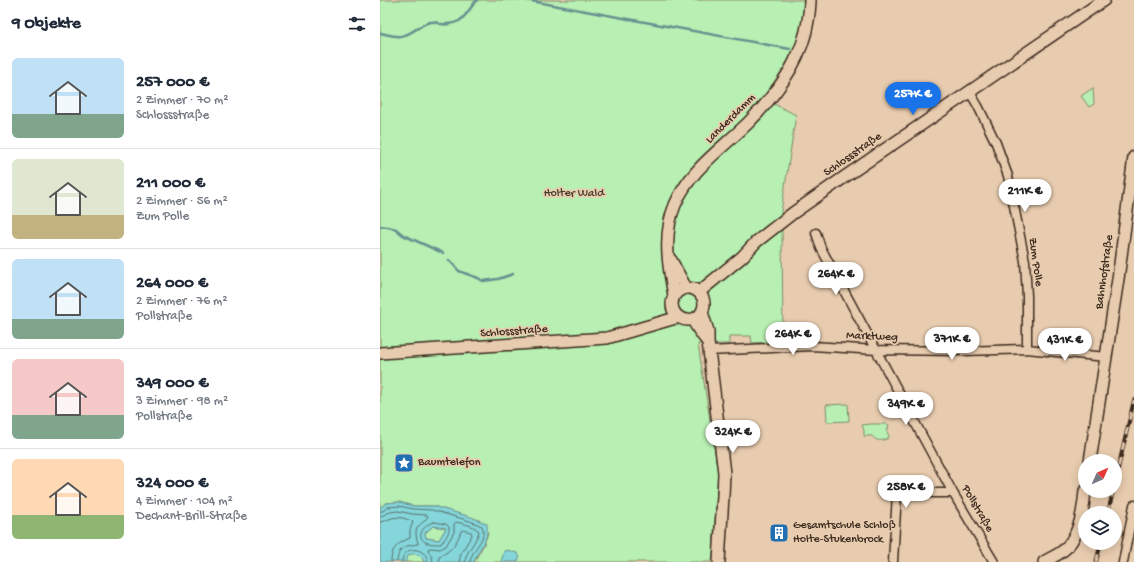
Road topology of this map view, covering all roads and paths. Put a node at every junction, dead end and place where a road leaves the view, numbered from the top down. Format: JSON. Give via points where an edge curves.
{"nodes":[{"id":1,"x":810,"y":0,"type":"edge"},
{"id":2,"x":1098,"y":2,"type":"edge"},
{"id":3,"x":969,"y":92,"type":"junction"},
{"id":4,"x":1134,"y":157,"type":"edge"},
{"id":5,"x":816,"y":234,"type":"dead end"},
{"id":6,"x":668,"y":254,"type":"junction"},
{"id":7,"x":686,"y":288,"type":"junction"},
{"id":8,"x":674,"y":295,"type":"junction"},
{"id":9,"x":701,"y":296,"type":"junction"},
{"id":10,"x":672,"y":307,"type":"junction"},
{"id":11,"x":702,"y":312,"type":"junction"},
{"id":12,"x":679,"y":317,"type":"junction"},
{"id":13,"x":692,"y":319,"type":"junction"},
{"id":14,"x":648,"y":327,"type":"junction"},
{"id":15,"x":709,"y":346,"type":"junction"},
{"id":16,"x":1026,"y":349,"type":"junction"},
{"id":17,"x":877,"y":350,"type":"junction"},
{"id":18,"x":380,"y":353,"type":"edge"},
{"id":19,"x":1106,"y":357,"type":"junction"},
{"id":20,"x":1091,"y":454,"type":"edge"},
{"id":21,"x":953,"y":493,"type":"junction"},
{"id":22,"x":1084,"y":498,"type":"edge"},
{"id":23,"x":1134,"y":505,"type":"edge"},
{"id":24,"x":719,"y":562,"type":"edge"},
{"id":25,"x":893,"y":562,"type":"edge"},
{"id":26,"x":994,"y":562,"type":"edge"},
{"id":27,"x":1044,"y":562,"type":"edge"},
{"id":28,"x":1123,"y":562,"type":"edge"}],
"edges":[{"from":1,"to":6,"type":"main road","name":"Landerdamm","via":[[808,22],[800,50],[787,75],[772,97],[695,173],[683,189],[670,218]]},
{"from":2,"to":3,"type":"main road","name":"Schlossstraße"},
{"from":3,"to":9,"type":"main road","name":"Schlossstraße","via":[[793,213],[756,242],[717,288]]},
{"from":3,"to":16,"type":"street","name":"Zum Polle","via":[[996,143],[1008,176],[1028,296]]},
{"from":4,"to":19,"type":"main road","name":"Bahnhofstraße"},
{"from":5,"to":17,"type":"street","name":"Pollstraße","via":[[821,248]]},
{"from":6,"to":7,"type":"main road","name":"Landerdamm"},
{"from":6,"to":8,"type":"main road","name":"Landerdamm"},
{"from":7,"to":8,"type":"main road"},
{"from":7,"to":9,"type":"main road"},
{"from":8,"to":10,"type":"main road"},
{"from":9,"to":11,"type":"main road","via":[[704,305]]},
{"from":10,"to":12,"type":"main road"},
{"from":10,"to":14,"type":"main road","name":"Schlossstraße"},
{"from":11,"to":13,"type":"main road"},
{"from":11,"to":15,"type":"main road","via":[[708,330]]},
{"from":12,"to":13,"type":"main road"},
{"from":12,"to":14,"type":"main road","name":"Schlossstraße"},
{"from":13,"to":15,"type":"main road"},
{"from":14,"to":18,"type":"main road","name":"Schlossstraße","via":[[607,338]]},
{"from":15,"to":17,"type":"street","name":"Marktweg","via":[[812,346]]},
{"from":15,"to":24,"type":"main road","via":[[724,473]]},
{"from":16,"to":17,"type":"street","name":"Marktweg"},
{"from":16,"to":19,"type":"street","name":"Marktweg"},
{"from":17,"to":21,"type":"street","name":"Pollstraße"},
{"from":19,"to":20,"type":"main road","name":"Bahnhofstraße"},
{"from":21,"to":25,"type":"street","via":[[897,493]]},
{"from":21,"to":26,"type":"street","name":"Pollstraße"},
{"from":22,"to":27,"type":"main road","via":[[1078,529],[1073,539],[1061,552]]},
{"from":23,"to":28,"type":"street"}]}
